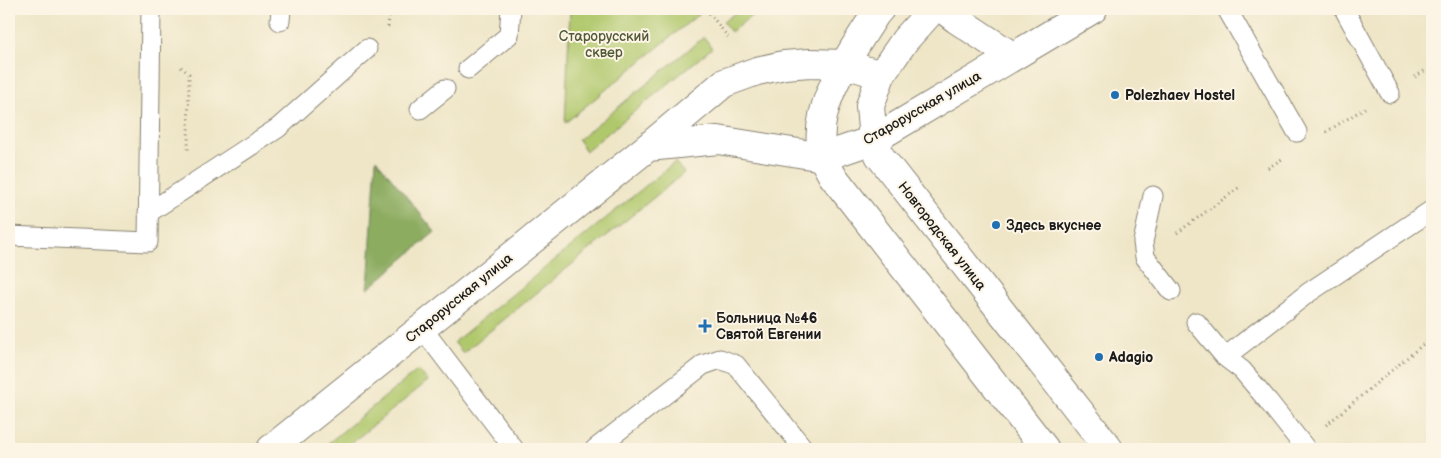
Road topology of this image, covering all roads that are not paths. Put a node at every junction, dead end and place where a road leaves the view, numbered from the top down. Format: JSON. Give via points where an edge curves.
{"nodes":[{"id":1,"x":151,"y":9,"type":"edge"},
{"id":2,"x":511,"y":9,"type":"edge"},
{"id":3,"x":880,"y":9,"type":"edge"},
{"id":4,"x":933,"y":9,"type":"edge"},
{"id":5,"x":943,"y":9,"type":"edge"},
{"id":6,"x":1093,"y":9,"type":"edge"},
{"id":7,"x":1227,"y":9,"type":"edge"},
{"id":8,"x":1344,"y":9,"type":"edge"},
{"id":9,"x":367,"y":49,"type":"dead end"},
{"id":10,"x":1012,"y":56,"type":"junction"},
{"id":11,"x":845,"y":64,"type":"junction"},
{"id":12,"x":468,"y":69,"type":"dead end"},
{"id":13,"x":881,"y":75,"type":"junction"},
{"id":14,"x":445,"y":89,"type":"dead end"},
{"id":15,"x":1390,"y":93,"type":"road end"},
{"id":16,"x":420,"y":109,"type":"dead end"},
{"id":17,"x":1297,"y":132,"type":"dead end"},
{"id":18,"x":873,"y":140,"type":"junction"},
{"id":19,"x":648,"y":147,"type":"junction"},
{"id":20,"x":823,"y":157,"type":"junction"},
{"id":21,"x":1153,"y":196,"type":"dead end"},
{"id":22,"x":1432,"y":210,"type":"edge"},
{"id":23,"x":148,"y":213,"type":"junction"},
{"id":24,"x":9,"y":236,"type":"edge"},
{"id":25,"x":1171,"y":290,"type":"dead end"},
{"id":26,"x":1196,"y":322,"type":"dead end"},
{"id":27,"x":422,"y":328,"type":"junction"},
{"id":28,"x":1225,"y":357,"type":"junction"},
{"id":29,"x":1304,"y":447,"type":"edge"},
{"id":30,"x":271,"y":449,"type":"edge"},
{"id":31,"x":514,"y":449,"type":"edge"},
{"id":32,"x":595,"y":449,"type":"edge"},
{"id":33,"x":804,"y":449,"type":"edge"},
{"id":34,"x":1045,"y":449,"type":"edge"},
{"id":35,"x":1109,"y":449,"type":"edge"}],
"edges":[{"from":1,"to":23,"type":"lane"},
{"from":2,"to":12,"type":"lane","via":[[509,35]]},
{"from":3,"to":11,"type":"street"},
{"from":4,"to":13,"type":"street","name":"Новгородская улица","via":[[905,40]]},
{"from":5,"to":10,"type":"street"},
{"from":6,"to":10,"type":"street","name":"Старорусская улица"},
{"from":7,"to":17,"type":"lane"},
{"from":8,"to":15,"type":"lane"},
{"from":9,"to":23,"type":"lane","via":[[278,128]]},
{"from":10,"to":18,"type":"street","name":"Старорусская улица"},
{"from":11,"to":13,"type":"street","name":"Старорусская улица"},
{"from":11,"to":19,"type":"street","name":"Старорусская улица","via":[[784,65],[724,83]]},
{"from":11,"to":20,"type":"street","via":[[828,96],[820,127]]},
{"from":13,"to":18,"type":"street","name":"Новгородская улица","via":[[870,106]]},
{"from":14,"to":16,"type":"lane"},
{"from":18,"to":20,"type":"street","name":"Старорусская улица"},
{"from":18,"to":35,"type":"street","name":"Новгородская улица","via":[[879,155],[898,180]]},
{"from":19,"to":20,"type":"street","name":"Старорусская улица","via":[[718,140]]},
{"from":19,"to":27,"type":"street","name":"Старорусская улица"},
{"from":20,"to":34,"type":"street","via":[[832,175]]},
{"from":21,"to":25,"type":"lane","via":[[1143,242],[1145,257]]},
{"from":22,"to":28,"type":"lane","via":[[1308,293]]},
{"from":23,"to":24,"type":"lane","via":[[148,242]]},
{"from":26,"to":28,"type":"lane"},
{"from":27,"to":30,"type":"street","name":"Старорусская улица"},
{"from":27,"to":31,"type":"lane"},
{"from":28,"to":29,"type":"lane","via":[[1242,370]]},
{"from":32,"to":33,"type":"lane","via":[[703,365],[720,359],[736,366]]}]}
